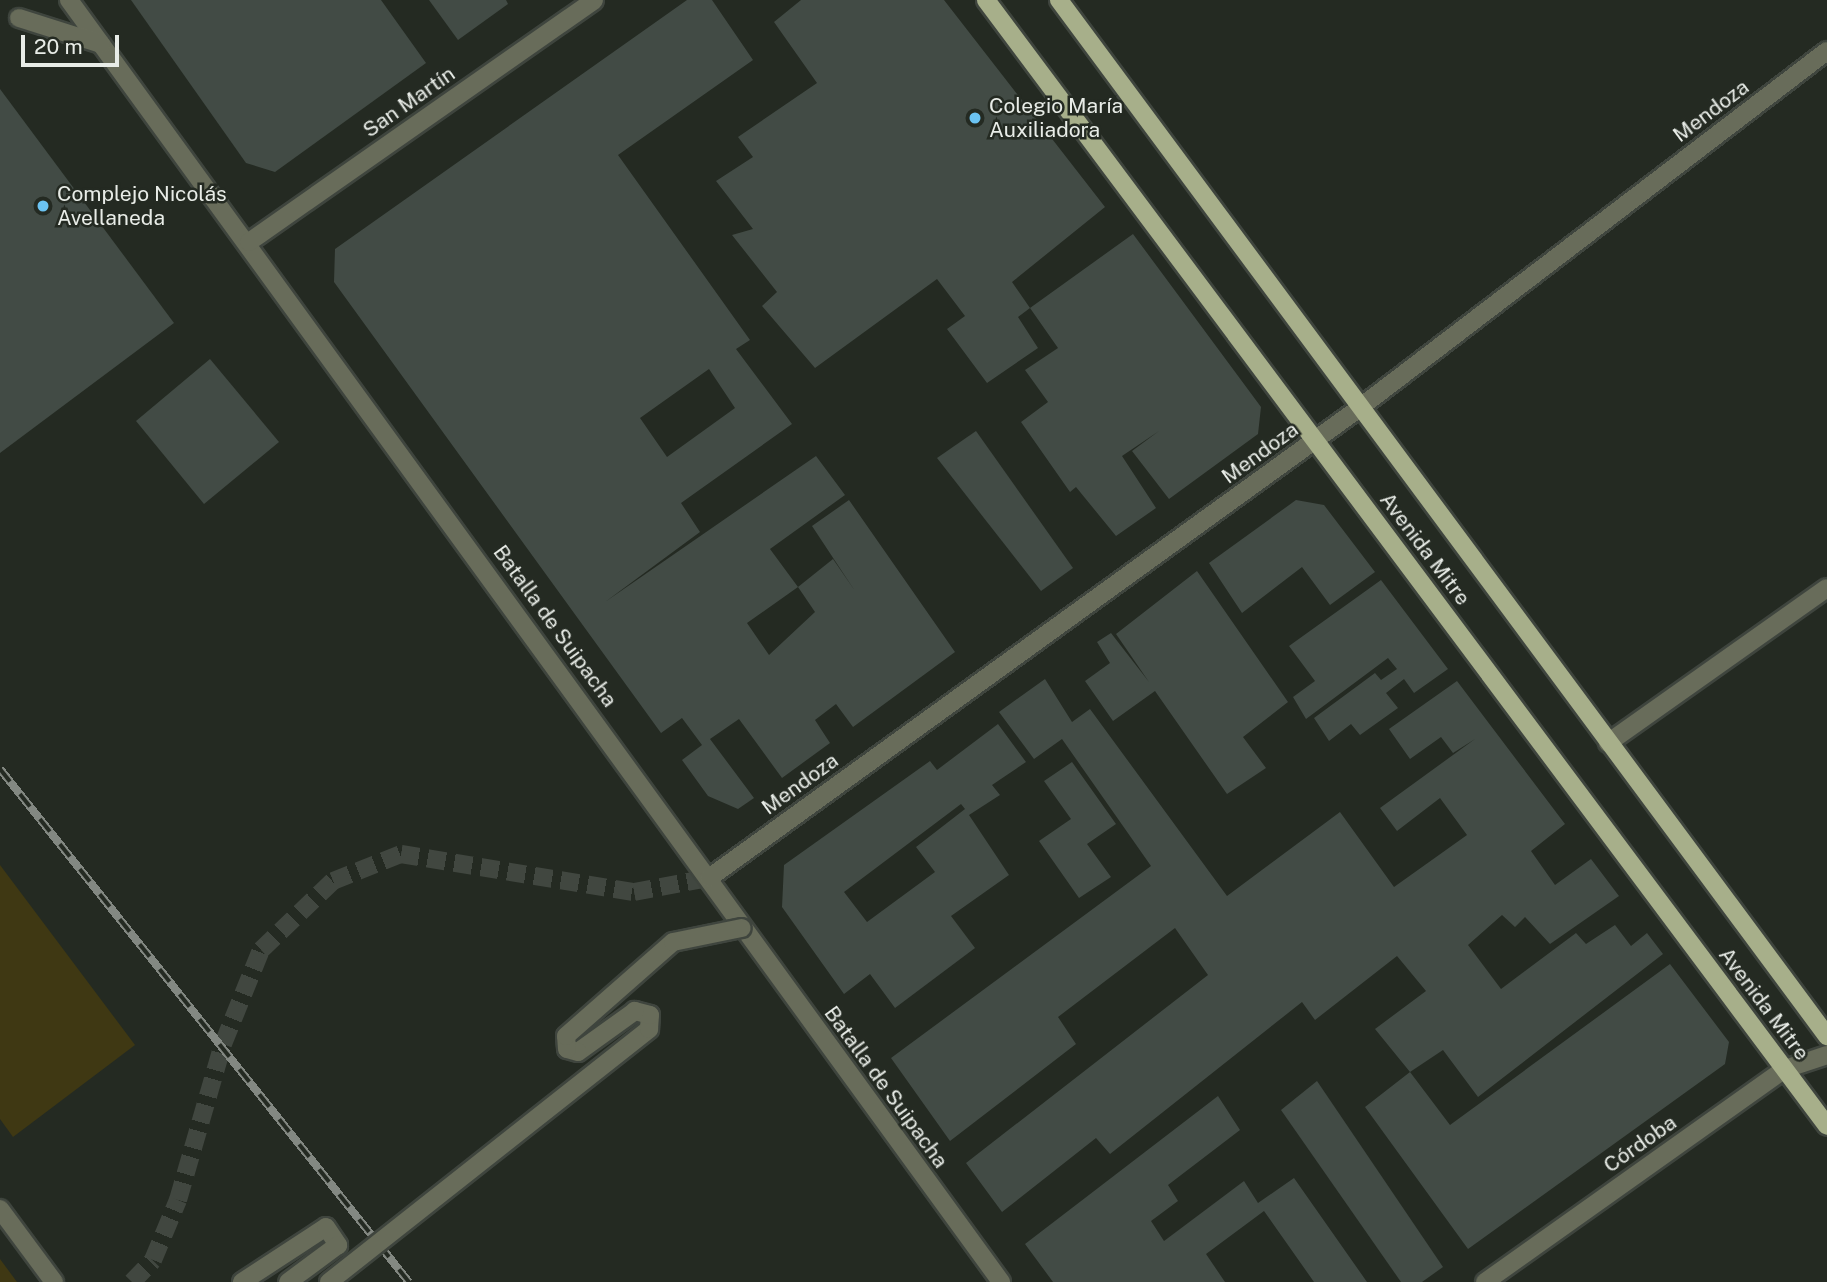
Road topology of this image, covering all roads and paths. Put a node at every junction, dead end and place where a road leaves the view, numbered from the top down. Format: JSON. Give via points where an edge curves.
{"nodes":[{"id":1,"x":69,"y":0,"type":"edge"},
{"id":2,"x":594,"y":0,"type":"edge"},
{"id":3,"x":986,"y":0,"type":"edge"},
{"id":4,"x":1059,"y":0,"type":"edge"},
{"id":5,"x":19,"y":18,"type":"dead end"},
{"id":6,"x":101,"y":44,"type":"junction"},
{"id":7,"x":1827,"y":51,"type":"edge"},
{"id":8,"x":249,"y":242,"type":"junction"},
{"id":9,"x":1358,"y":409,"type":"junction"},
{"id":10,"x":1315,"y":440,"type":"junction"},
{"id":11,"x":1827,"y":588,"type":"edge"},
{"id":12,"x":1608,"y":743,"type":"junction"},
{"id":13,"x":709,"y":878,"type":"junction"},
{"id":14,"x":742,"y":928,"type":"junction"},
{"id":15,"x":1827,"y":1036,"type":"edge"},
{"id":16,"x":1827,"y":1055,"type":"edge"},
{"id":17,"x":1785,"y":1069,"type":"junction"},
{"id":18,"x":1827,"y":1126,"type":"edge"},
{"id":19,"x":0,"y":1209,"type":"edge"},
{"id":20,"x":54,"y":1282,"type":"edge"},
{"id":21,"x":242,"y":1282,"type":"edge"},
{"id":22,"x":288,"y":1282,"type":"edge"},
{"id":23,"x":329,"y":1282,"type":"edge"},
{"id":24,"x":1001,"y":1282,"type":"edge"},
{"id":25,"x":1485,"y":1282,"type":"edge"}],
"edges":[{"from":1,"to":6,"type":"street","name":"Batalla de Suipacha"},
{"from":2,"to":8,"type":"street","name":"San Martín"},
{"from":3,"to":10,"type":"main road","name":"Avenida Mitre"},
{"from":4,"to":9,"type":"main road","name":"Avenida Mitre"},
{"from":5,"to":6,"type":"street"},
{"from":6,"to":8,"type":"street","name":"Batalla de Suipacha"},
{"from":7,"to":9,"type":"street","name":"Mendoza"},
{"from":8,"to":13,"type":"street","name":"Batalla de Suipacha"},
{"from":9,"to":10,"type":"street","name":"Mendoza"},
{"from":9,"to":12,"type":"main road","name":"Avenida Mitre"},
{"from":10,"to":13,"type":"street","name":"Mendoza"},
{"from":10,"to":17,"type":"main road","name":"Avenida Mitre"},
{"from":11,"to":12,"type":"street"},
{"from":12,"to":15,"type":"main road","name":"Avenida Mitre"},
{"from":13,"to":14,"type":"street","name":"Batalla de Suipacha"},
{"from":14,"to":23,"type":"street","bridge":true,"via":[[673,942],[566,1036],[567,1049],[578,1052],[635,1011],[650,1015],[649,1030]]},
{"from":14,"to":24,"type":"street","name":"Batalla de Suipacha"},
{"from":16,"to":17,"type":"street","name":"Córdoba"},
{"from":17,"to":18,"type":"main road","name":"Avenida Mitre"},
{"from":17,"to":25,"type":"street","name":"Córdoba"},
{"from":19,"to":20,"type":"street"},
{"from":21,"to":22,"type":"street","via":[[326,1227],[338,1245]]}]}
